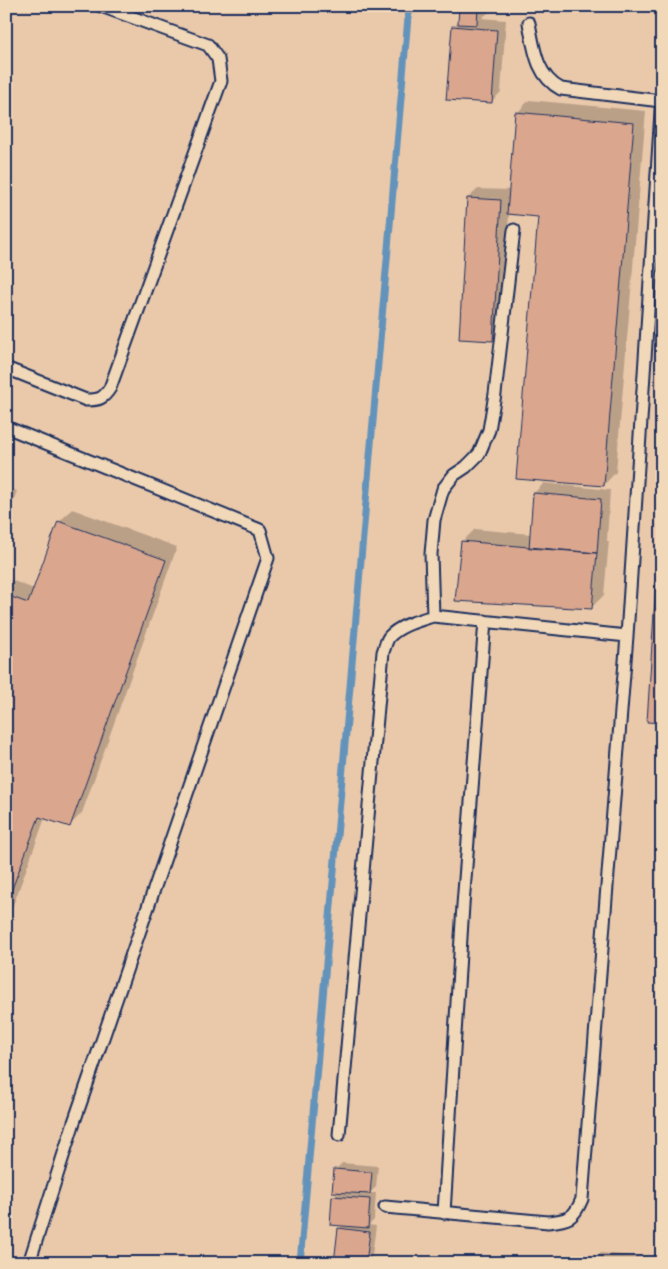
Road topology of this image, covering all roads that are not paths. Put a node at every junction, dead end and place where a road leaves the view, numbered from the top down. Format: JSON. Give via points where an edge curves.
{"nodes":[{"id":1,"x":101,"y":6,"type":"edge"},
{"id":2,"x":530,"y":23,"type":"dead end"},
{"id":3,"x":662,"y":96,"type":"edge"},
{"id":4,"x":661,"y":101,"type":"edge"},
{"id":5,"x":514,"y":230,"type":"dead end"},
{"id":6,"x":6,"y":368,"type":"edge"},
{"id":7,"x":6,"y":427,"type":"edge"},
{"id":8,"x":433,"y":616,"type":"junction"},
{"id":9,"x":485,"y":621,"type":"junction"},
{"id":10,"x":627,"y":636,"type":"junction"},
{"id":11,"x":339,"y":1135,"type":"dead end"},
{"id":12,"x":384,"y":1207,"type":"dead end"},
{"id":13,"x":444,"y":1213,"type":"junction"},
{"id":14,"x":30,"y":1263,"type":"edge"}],
"edges":[{"from":1,"to":6,"type":"lane","via":[[208,45],[218,59],[221,81],[110,388],[104,397],[86,400]]},
{"from":2,"to":4,"type":"lane","via":[[536,58],[553,85],[561,89]]},
{"from":3,"to":4,"type":"lane"},
{"from":4,"to":10,"type":"lane"},
{"from":5,"to":8,"type":"lane","via":[[490,430],[479,454],[443,489],[434,520],[431,554]]},
{"from":7,"to":14,"type":"lane","via":[[260,530],[268,558],[73,1125]]},
{"from":8,"to":9,"type":"lane"},
{"from":8,"to":11,"type":"lane","via":[[398,630],[388,638],[382,652]]},
{"from":9,"to":10,"type":"lane"},
{"from":9,"to":13,"type":"lane"},
{"from":10,"to":13,"type":"lane","via":[[582,1199],[573,1215],[548,1222]]},
{"from":12,"to":13,"type":"lane"}]}
